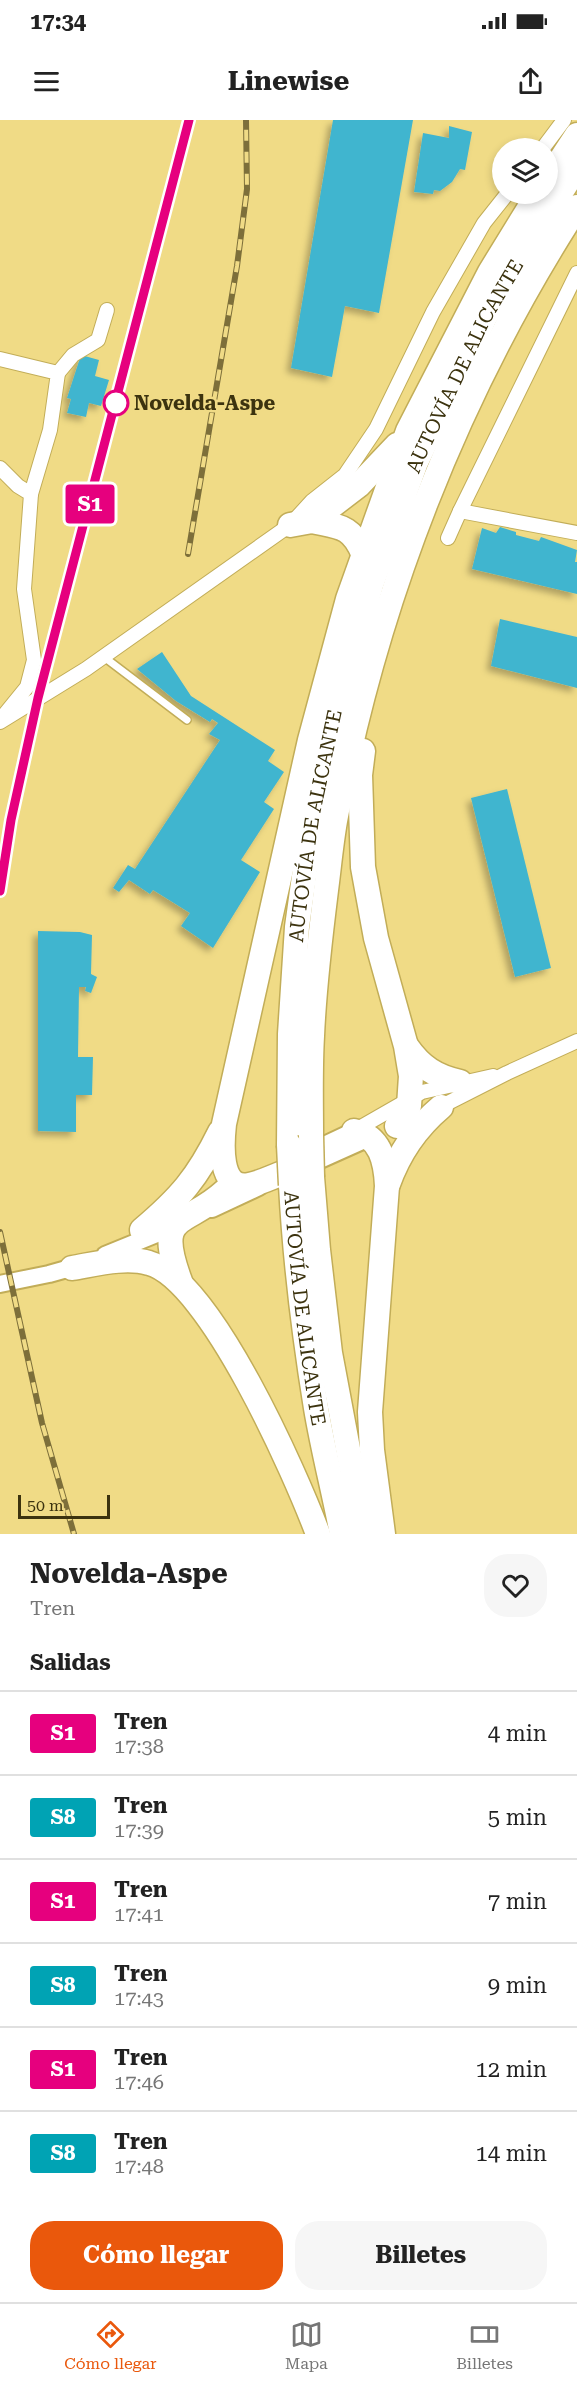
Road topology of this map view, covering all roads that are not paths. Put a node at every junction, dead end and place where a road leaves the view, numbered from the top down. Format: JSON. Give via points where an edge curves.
{"nodes":[{"id":1,"x":564,"y":120,"type":"edge"},
{"id":2,"x":577,"y":135,"type":"edge"},
{"id":3,"x":550,"y":138,"type":"edge"},
{"id":4,"x":558,"y":164,"type":"edge"},
{"id":5,"x":577,"y":167,"type":"edge"},
{"id":6,"x":499,"y":204,"type":"edge"},
{"id":7,"x":532,"y":204,"type":"edge"},
{"id":8,"x":577,"y":207,"type":"edge"},
{"id":9,"x":577,"y":273,"type":"edge"},
{"id":10,"x":107,"y":310,"type":"dead end"},
{"id":11,"x":0,"y":359,"type":"edge"},
{"id":12,"x":58,"y":373,"type":"junction"},
{"id":13,"x":408,"y":431,"type":"junction"},
{"id":14,"x":0,"y":468,"type":"edge"},
{"id":15,"x":32,"y":494,"type":"junction"},
{"id":16,"x":460,"y":511,"type":"junction"},
{"id":17,"x":301,"y":523,"type":"junction"},
{"id":18,"x":577,"y":533,"type":"edge"},
{"id":19,"x":448,"y":538,"type":"dead end"},
{"id":20,"x":363,"y":553,"type":"junction"},
{"id":21,"x":104,"y":657,"type":"junction"},
{"id":22,"x":360,"y":704,"type":"junction"},
{"id":23,"x":187,"y":720,"type":"dead end"},
{"id":24,"x":0,"y":721,"type":"edge"},
{"id":25,"x":577,"y":1041,"type":"edge"},
{"id":26,"x":406,"y":1046,"type":"junction"},
{"id":27,"x":507,"y":1073,"type":"junction"},
{"id":28,"x":460,"y":1082,"type":"junction"},
{"id":29,"x":412,"y":1097,"type":"junction"},
{"id":30,"x":441,"y":1107,"type":"junction"},
{"id":31,"x":224,"y":1124,"type":"junction"},
{"id":32,"x":397,"y":1126,"type":"junction"},
{"id":33,"x":362,"y":1135,"type":"junction"},
{"id":34,"x":301,"y":1177,"type":"junction"},
{"id":35,"x":387,"y":1186,"type":"junction"},
{"id":36,"x":232,"y":1188,"type":"junction"},
{"id":37,"x":174,"y":1227,"type":"junction"},
{"id":38,"x":142,"y":1230,"type":"junction"},
{"id":39,"x":94,"y":1259,"type":"junction"},
{"id":40,"x":72,"y":1268,"type":"junction"},
{"id":41,"x":180,"y":1281,"type":"junction"},
{"id":42,"x":0,"y":1284,"type":"edge"},
{"id":43,"x":318,"y":1534,"type":"edge"},
{"id":44,"x":342,"y":1534,"type":"edge"},
{"id":45,"x":364,"y":1534,"type":"edge"},
{"id":46,"x":383,"y":1534,"type":"edge"}],
"edges":[{"from":1,"to":3,"type":"street"},
{"from":2,"to":4,"type":"highway"},
{"from":5,"to":34,"type":"highway","name":"AUTOVÍA DE ALICANTE","bridge":true,"via":[[484,319],[416,462],[371,585],[334,715],[312,819],[297,927],[290,1034],[289,1144]]},
{"from":6,"to":17,"type":"street","via":[[433,312],[376,429],[345,475],[312,501]]},
{"from":7,"to":13,"type":"highway","via":[[490,272]]},
{"from":8,"to":22,"type":"highway","name":"AUTOVÍA DE ALICANTE","via":[[502,334],[435,479],[392,596]]},
{"from":9,"to":16,"type":"street"},
{"from":10,"to":12,"type":"street","via":[[98,340],[73,355]]},
{"from":11,"to":12,"type":"street"},
{"from":12,"to":15,"type":"street","via":[[50,430]]},
{"from":13,"to":17,"type":"highway","via":[[359,485]]},
{"from":13,"to":20,"type":"highway"},
{"from":14,"to":15,"type":"street"},
{"from":15,"to":24,"type":"street","via":[[24,589],[34,660],[27,687]]},
{"from":16,"to":18,"type":"street"},
{"from":16,"to":19,"type":"street"},
{"from":17,"to":20,"type":"highway","via":[[346,529]]},
{"from":17,"to":21,"type":"street"},
{"from":20,"to":31,"type":"highway","via":[[310,740]]},
{"from":21,"to":23,"type":"lane"},
{"from":21,"to":24,"type":"street"},
{"from":22,"to":26,"type":"highway","via":[[365,728],[360,775],[363,867],[376,938]]},
{"from":22,"to":34,"type":"highway","name":"AUTOVÍA DE ALICANTE","bridge":true,"via":[[335,823],[321,929],[312,1036],[311,1135]]},
{"from":25,"to":27,"type":"street"},
{"from":26,"to":28,"type":"highway","via":[[425,1069]]},
{"from":26,"to":29,"type":"highway"},
{"from":27,"to":28,"type":"street"},
{"from":27,"to":30,"type":"street"},
{"from":28,"to":29,"type":"street"},
{"from":29,"to":32,"type":"highway"},
{"from":29,"to":33,"type":"street"},
{"from":30,"to":32,"type":"street"},
{"from":30,"to":35,"type":"highway","via":[[411,1138]]},
{"from":31,"to":36,"type":"highway","via":[[222,1154]]},
{"from":31,"to":38,"type":"highway","via":[[193,1180]]},
{"from":32,"to":33,"type":"street"},
{"from":33,"to":34,"type":"street"},
{"from":33,"to":35,"type":"highway","via":[[375,1143],[384,1159]]},
{"from":33,"to":36,"type":"street"},
{"from":34,"to":36,"type":"highway","via":[[279,1173]]},
{"from":34,"to":37,"type":"street"},
{"from":34,"to":44,"type":"highway","name":"AUTOVÍA DE ALICANTE","via":[[295,1251],[316,1410]]},
{"from":34,"to":45,"type":"highway","name":"AUTOVÍA DE ALICANTE","via":[[318,1250],[330,1353]]},
{"from":35,"to":46,"type":"highway","via":[[370,1412]]},
{"from":36,"to":37,"type":"highway","via":[[185,1215]]},
{"from":36,"to":38,"type":"street"},
{"from":37,"to":39,"type":"street"},
{"from":37,"to":41,"type":"highway","via":[[170,1254]]},
{"from":38,"to":39,"type":"street"},
{"from":39,"to":40,"type":"street"},
{"from":40,"to":41,"type":"highway","via":[[137,1261],[159,1267]]},
{"from":40,"to":42,"type":"street"},
{"from":41,"to":43,"type":"highway","via":[[232,1355],[262,1407]]}]}
